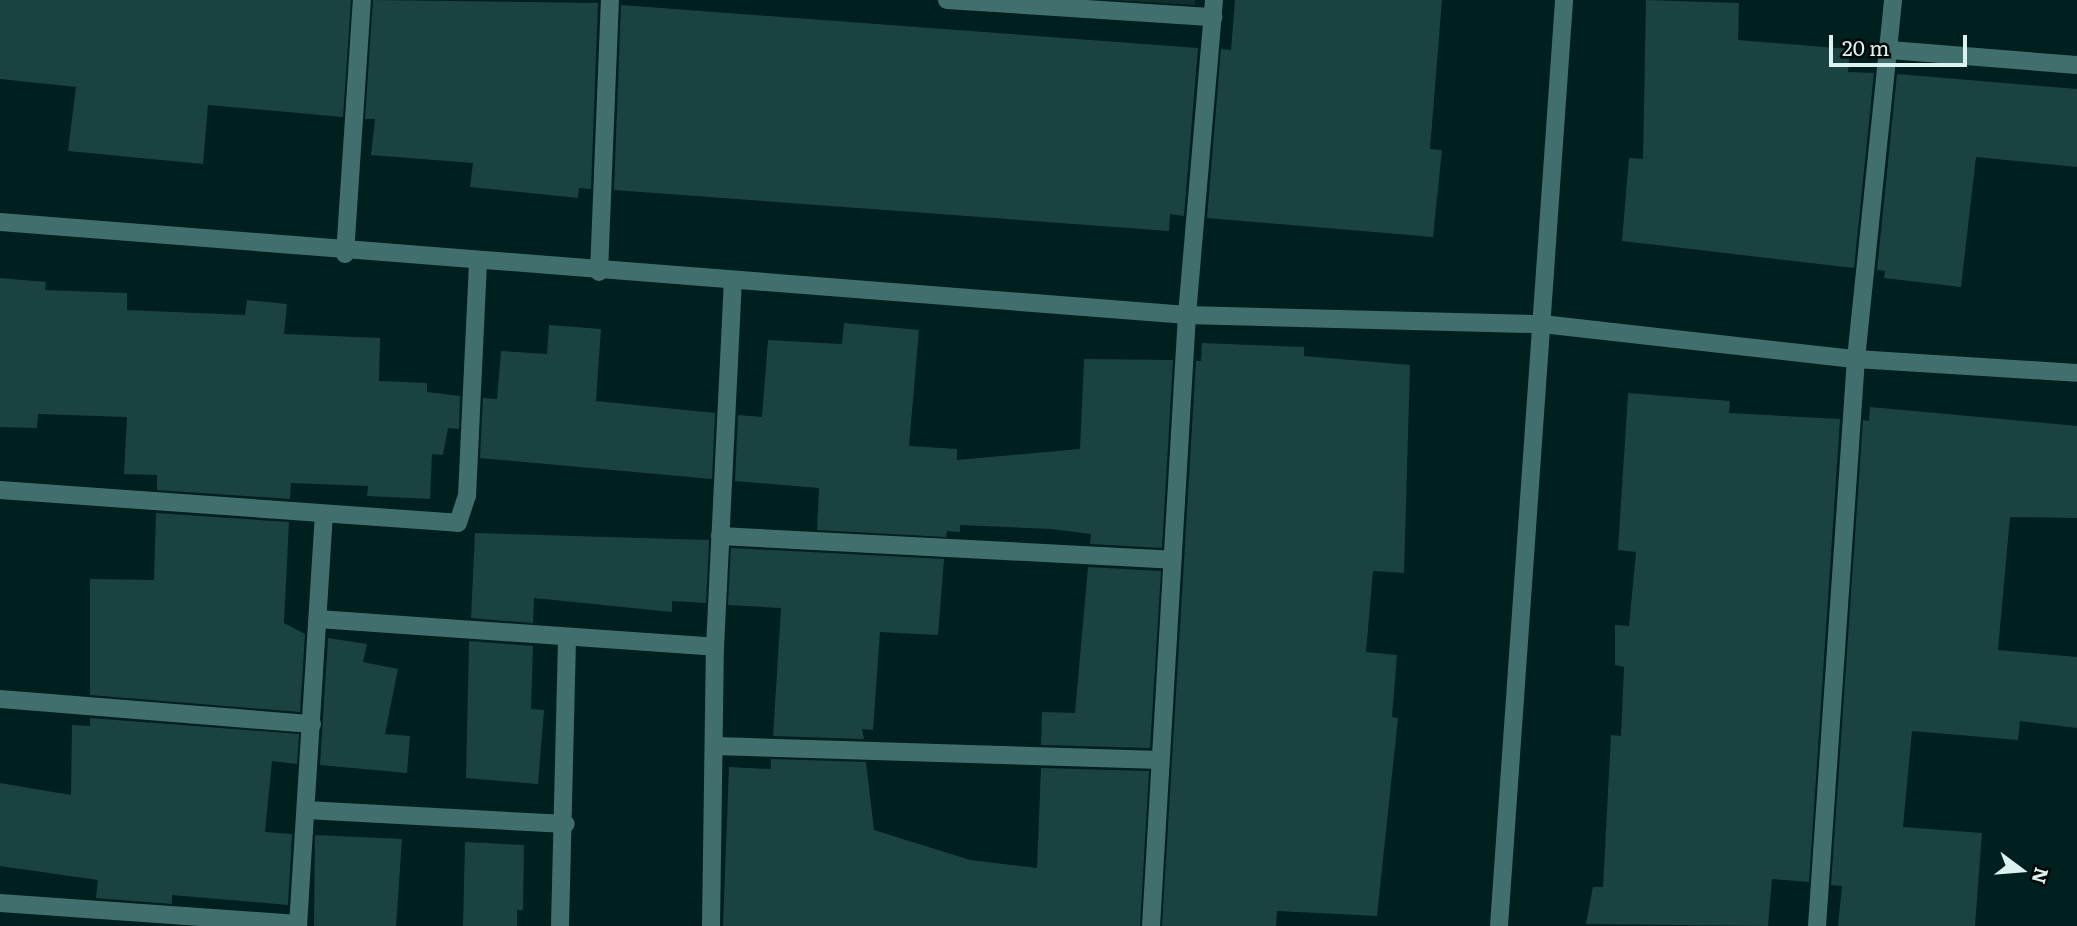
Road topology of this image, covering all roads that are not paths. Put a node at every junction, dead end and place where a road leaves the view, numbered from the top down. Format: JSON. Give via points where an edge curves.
{"nodes":[{"id":1,"x":362,"y":0,"type":"edge"},
{"id":2,"x":610,"y":0,"type":"edge"},
{"id":3,"x":947,"y":0,"type":"edge"},
{"id":4,"x":1564,"y":0,"type":"edge"},
{"id":5,"x":1893,"y":0,"type":"edge"},
{"id":6,"x":1213,"y":9,"type":"edge"},
{"id":7,"x":1890,"y":50,"type":"junction"},
{"id":8,"x":2077,"y":65,"type":"edge"},
{"id":9,"x":0,"y":222,"type":"edge"},
{"id":10,"x":345,"y":254,"type":"junction"},
{"id":11,"x":478,"y":264,"type":"junction"},
{"id":12,"x":599,"y":272,"type":"junction"},
{"id":13,"x":733,"y":282,"type":"junction"},
{"id":14,"x":1186,"y":315,"type":"junction"},
{"id":15,"x":1542,"y":324,"type":"junction"},
{"id":16,"x":1856,"y":359,"type":"junction"},
{"id":17,"x":2077,"y":373,"type":"edge"},
{"id":18,"x":0,"y":490,"type":"edge"},
{"id":19,"x":324,"y":518,"type":"junction"},
{"id":20,"x":720,"y":537,"type":"junction"},
{"id":21,"x":1172,"y":560,"type":"junction"},
{"id":22,"x":318,"y":620,"type":"junction"},
{"id":23,"x":566,"y":637,"type":"junction"},
{"id":24,"x":716,"y":647,"type":"junction"},
{"id":25,"x":0,"y":699,"type":"edge"},
{"id":26,"x":312,"y":724,"type":"junction"},
{"id":27,"x":716,"y":746,"type":"junction"},
{"id":28,"x":1160,"y":760,"type":"junction"},
{"id":29,"x":306,"y":810,"type":"junction"},
{"id":30,"x":566,"y":824,"type":"junction"},
{"id":31,"x":0,"y":903,"type":"edge"},
{"id":32,"x":298,"y":925,"type":"edge"},
{"id":33,"x":560,"y":926,"type":"edge"},
{"id":34,"x":711,"y":926,"type":"edge"},
{"id":35,"x":1151,"y":926,"type":"edge"},
{"id":36,"x":1499,"y":926,"type":"edge"},
{"id":37,"x":1817,"y":926,"type":"edge"}],
"edges":[{"from":1,"to":10,"type":"street"},
{"from":2,"to":12,"type":"street"},
{"from":3,"to":6,"type":"street"},
{"from":4,"to":15,"type":"street"},
{"from":5,"to":7,"type":"street"},
{"from":6,"to":14,"type":"street"},
{"from":7,"to":8,"type":"street"},
{"from":7,"to":16,"type":"street"},
{"from":9,"to":10,"type":"street"},
{"from":10,"to":11,"type":"street"},
{"from":11,"to":12,"type":"street"},
{"from":11,"to":19,"type":"street","via":[[467,496],[458,523]]},
{"from":12,"to":13,"type":"street"},
{"from":13,"to":14,"type":"street"},
{"from":13,"to":20,"type":"street"},
{"from":14,"to":15,"type":"street"},
{"from":14,"to":21,"type":"street"},
{"from":15,"to":16,"type":"street"},
{"from":15,"to":36,"type":"street"},
{"from":16,"to":17,"type":"street"},
{"from":16,"to":37,"type":"street"},
{"from":18,"to":19,"type":"street"},
{"from":19,"to":22,"type":"street"},
{"from":20,"to":21,"type":"street"},
{"from":20,"to":24,"type":"street"},
{"from":21,"to":28,"type":"street"},
{"from":22,"to":23,"type":"street"},
{"from":22,"to":26,"type":"street"},
{"from":23,"to":24,"type":"street"},
{"from":23,"to":30,"type":"street"},
{"from":24,"to":27,"type":"street"},
{"from":25,"to":26,"type":"street"},
{"from":26,"to":29,"type":"street"},
{"from":27,"to":28,"type":"street"},
{"from":27,"to":34,"type":"street"},
{"from":28,"to":35,"type":"street"},
{"from":29,"to":30,"type":"street"},
{"from":29,"to":32,"type":"street"},
{"from":30,"to":33,"type":"street"},
{"from":31,"to":32,"type":"street"}]}
